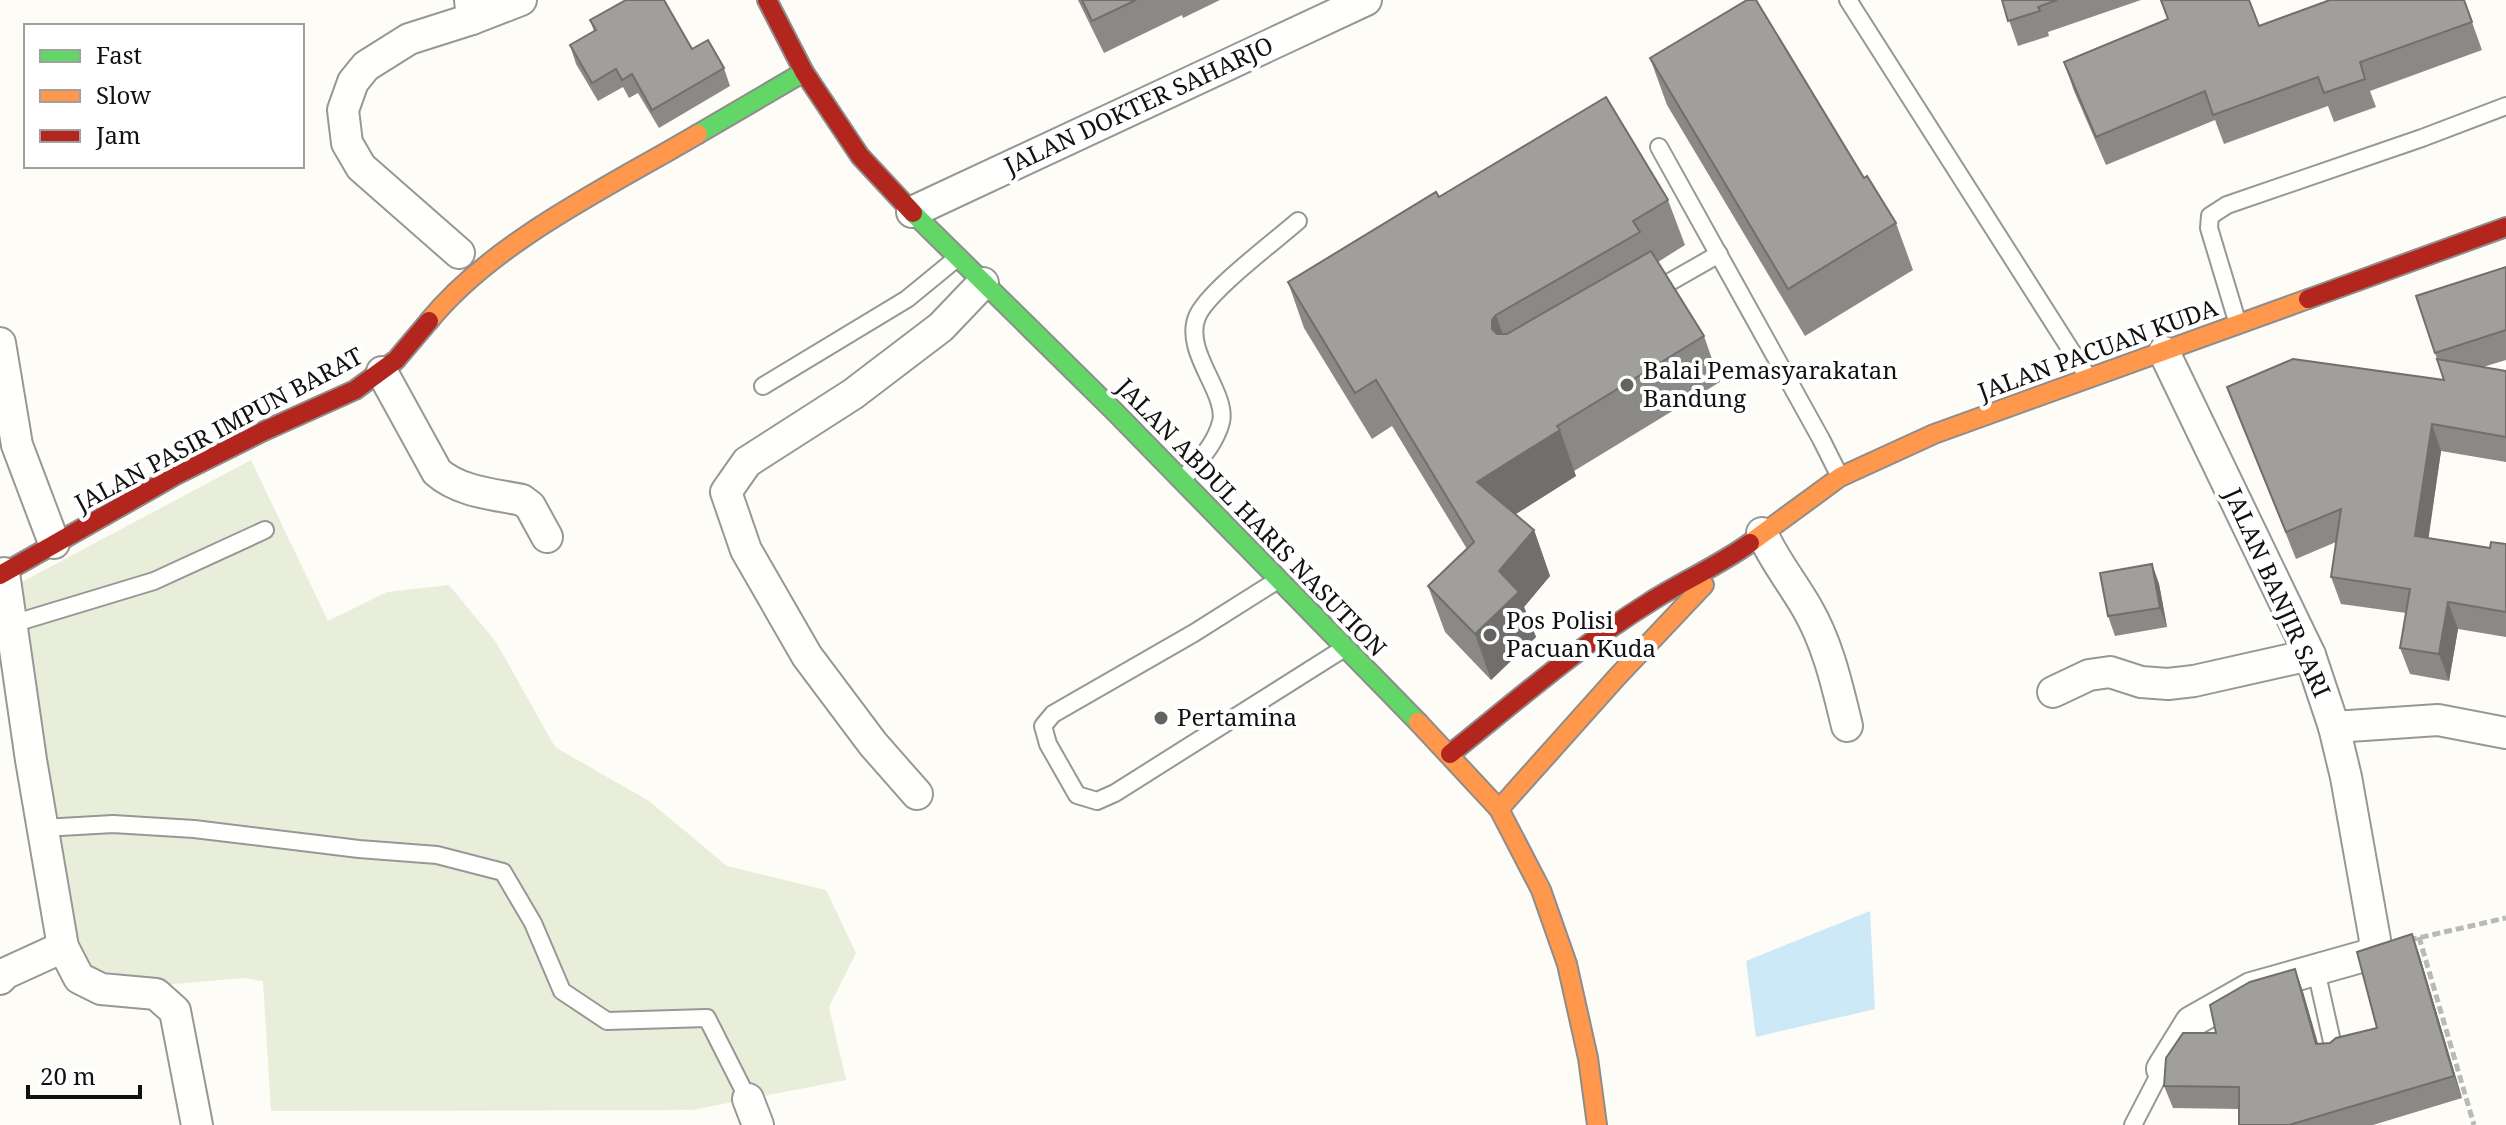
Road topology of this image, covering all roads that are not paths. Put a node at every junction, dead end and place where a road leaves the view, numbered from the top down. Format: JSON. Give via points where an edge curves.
{"nodes":[{"id":1,"x":521,"y":0,"type":"edge"},
{"id":2,"x":767,"y":0,"type":"edge"},
{"id":3,"x":1366,"y":0,"type":"edge"},
{"id":4,"x":1848,"y":0,"type":"edge"},
{"id":5,"x":471,"y":9,"type":"edge"},
{"id":6,"x":804,"y":72,"type":"junction"},
{"id":7,"x":2506,"y":106,"type":"edge"},
{"id":8,"x":1659,"y":147,"type":"dead end"},
{"id":9,"x":912,"y":212,"type":"junction"},
{"id":10,"x":1298,"y":221,"type":"dead end"},
{"id":11,"x":2506,"y":227,"type":"edge"},
{"id":12,"x":459,"y":253,"type":"dead end"},
{"id":13,"x":1719,"y":254,"type":"junction"},
{"id":14,"x":958,"y":257,"type":"junction"},
{"id":15,"x":983,"y":283,"type":"junction"},
{"id":16,"x":1639,"y":301,"type":"edge"},
{"id":17,"x":2238,"y":324,"type":"junction"},
{"id":18,"x":0,"y":343,"type":"edge"},
{"id":19,"x":2164,"y":352,"type":"junction"},
{"id":20,"x":382,"y":372,"type":"junction"},
{"id":21,"x":2089,"y":379,"type":"junction"},
{"id":22,"x":763,"y":386,"type":"dead end"},
{"id":23,"x":1840,"y":477,"type":"junction"},
{"id":24,"x":1181,"y":481,"type":"junction"},
{"id":25,"x":265,"y":530,"type":"dead end"},
{"id":26,"x":1762,"y":533,"type":"junction"},
{"id":27,"x":547,"y":537,"type":"dead end"},
{"id":28,"x":54,"y":543,"type":"junction"},
{"id":29,"x":1727,"y":560,"type":"junction"},
{"id":30,"x":2,"y":574,"type":"edge"},
{"id":31,"x":1278,"y":580,"type":"junction"},
{"id":32,"x":12,"y":624,"type":"junction"},
{"id":33,"x":1344,"y":648,"type":"junction"},
{"id":34,"x":2310,"y":655,"type":"junction"},
{"id":35,"x":2053,"y":692,"type":"dead end"},
{"id":36,"x":1847,"y":726,"type":"dead end"},
{"id":37,"x":2334,"y":727,"type":"junction"},
{"id":38,"x":2506,"y":733,"type":"edge"},
{"id":39,"x":1450,"y":754,"type":"junction"},
{"id":40,"x":917,"y":794,"type":"dead end"},
{"id":41,"x":1499,"y":809,"type":"junction"},
{"id":42,"x":43,"y":828,"type":"junction"},
{"id":43,"x":63,"y":947,"type":"junction"},
{"id":44,"x":2316,"y":970,"type":"junction"},
{"id":45,"x":0,"y":979,"type":"edge"},
{"id":46,"x":2335,"y":1055,"type":"edge"},
{"id":47,"x":2162,"y":1069,"type":"joint"},
{"id":48,"x":753,"y":1112,"type":"edge"},
{"id":49,"x":197,"y":1125,"type":"edge"},
{"id":50,"x":1597,"y":1125,"type":"edge"},
{"id":51,"x":2133,"y":1125,"type":"edge"}],
"edges":[{"from":1,"to":5,"type":"street"},
{"from":2,"to":6,"type":"main road","name":"JALAN ABDUL HARIS NASUTION"},
{"from":3,"to":9,"type":"street","name":"JALAN DOKTER SAHARJO"},
{"from":4,"to":21,"type":"lane"},
{"from":5,"to":12,"type":"street","via":[[366,66],[353,82],[343,110],[347,143],[361,167]]},
{"from":6,"to":9,"type":"main road","name":"JALAN ABDUL HARIS NASUTION","via":[[860,156]]},
{"from":6,"to":20,"type":"main road","name":"JALAN PASIR IMPUN BARAT","via":[[537,229],[482,268]]},
{"from":7,"to":17,"type":"lane","via":[[2227,205],[2210,216]]},
{"from":8,"to":13,"type":"lane"},
{"from":9,"to":14,"type":"main road","name":"JALAN ABDUL HARIS NASUTION"},
{"from":10,"to":24,"type":"lane","via":[[1205,301],[1195,321],[1196,350],[1222,419],[1212,444]]},
{"from":11,"to":17,"type":"main road","name":"JALAN PACUAN KUDA"},
{"from":13,"to":16,"type":"lane"},
{"from":13,"to":23,"type":"lane"},
{"from":14,"to":15,"type":"main road","name":"JALAN ABDUL HARIS NASUTION"},
{"from":14,"to":22,"type":"lane","via":[[907,299]]},
{"from":15,"to":24,"type":"main road","name":"JALAN ABDUL HARIS NASUTION"},
{"from":15,"to":40,"type":"street","via":[[941,327],[866,385],[747,462],[726,492],[746,550],[807,656]]},
{"from":17,"to":19,"type":"main road","name":"JALAN PACUAN KUDA"},
{"from":18,"to":28,"type":"street","via":[[17,445]]},
{"from":19,"to":21,"type":"main road","name":"JALAN PACUAN KUDA"},
{"from":19,"to":34,"type":"street","name":"JALAN BANJIR SARI"},
{"from":20,"to":27,"type":"street","via":[[437,472],[458,486],[522,500]]},
{"from":20,"to":28,"type":"main road","name":"JALAN PASIR IMPUN BARAT"},
{"from":21,"to":23,"type":"main road","name":"JALAN PACUAN KUDA","via":[[1934,434]]},
{"from":23,"to":26,"type":"main road","name":"JALAN PACUAN KUDA"},
{"from":24,"to":31,"type":"main road","name":"JALAN ABDUL HARIS NASUTION"},
{"from":25,"to":32,"type":"lane","via":[[154,581]]},
{"from":26,"to":29,"type":"main road","name":"JALAN PACUAN KUDA"},
{"from":26,"to":36,"type":"street","via":[[1808,609],[1833,665]]},
{"from":28,"to":30,"type":"main road","name":"JALAN PASIR IMPUN BARAT"},
{"from":29,"to":39,"type":"main road","name":"JALAN PACUAN KUDA","via":[[1651,601],[1585,646]]},
{"from":29,"to":41,"type":"main road","name":"JALAN PACUAN KUDA"},
{"from":30,"to":32,"type":"street"},
{"from":31,"to":33,"type":"main road","name":"JALAN ABDUL HARIS NASUTION"},
{"from":31,"to":33,"type":"lane","via":[[1053,714],[1043,726],[1048,744],[1077,795],[1097,801],[1115,793]]},
{"from":32,"to":42,"type":"street"},
{"from":33,"to":39,"type":"main road","name":"JALAN ABDUL HARIS NASUTION"},
{"from":34,"to":35,"type":"street","via":[[2168,684],[2110,672],[2089,675]]},
{"from":34,"to":37,"type":"street","name":"JALAN BANJIR SARI"},
{"from":37,"to":38,"type":"street","via":[[2438,720]]},
{"from":37,"to":44,"type":"street","name":"JALAN BANJIR SARI","via":[[2374,945],[2368,955]]},
{"from":39,"to":41,"type":"main road","name":"JALAN ABDUL HARIS NASUTION"},
{"from":41,"to":50,"type":"main road","name":"JALAN ABDUL HARIS NASUTION","via":[[1541,890],[1567,964]]},
{"from":42,"to":43,"type":"street"},
{"from":42,"to":48,"type":"lane","via":[[113,824],[194,829],[437,855],[503,872],[533,923],[562,991],[607,1021],[707,1018]]},
{"from":43,"to":45,"type":"street"},
{"from":43,"to":49,"type":"street","via":[[79,978],[101,989],[156,994],[175,1011]]},
{"from":44,"to":46,"type":"lane"},
{"from":44,"to":47,"type":"street","via":[[2251,988],[2191,1022]]},
{"from":47,"to":51,"type":"lane"}]}
